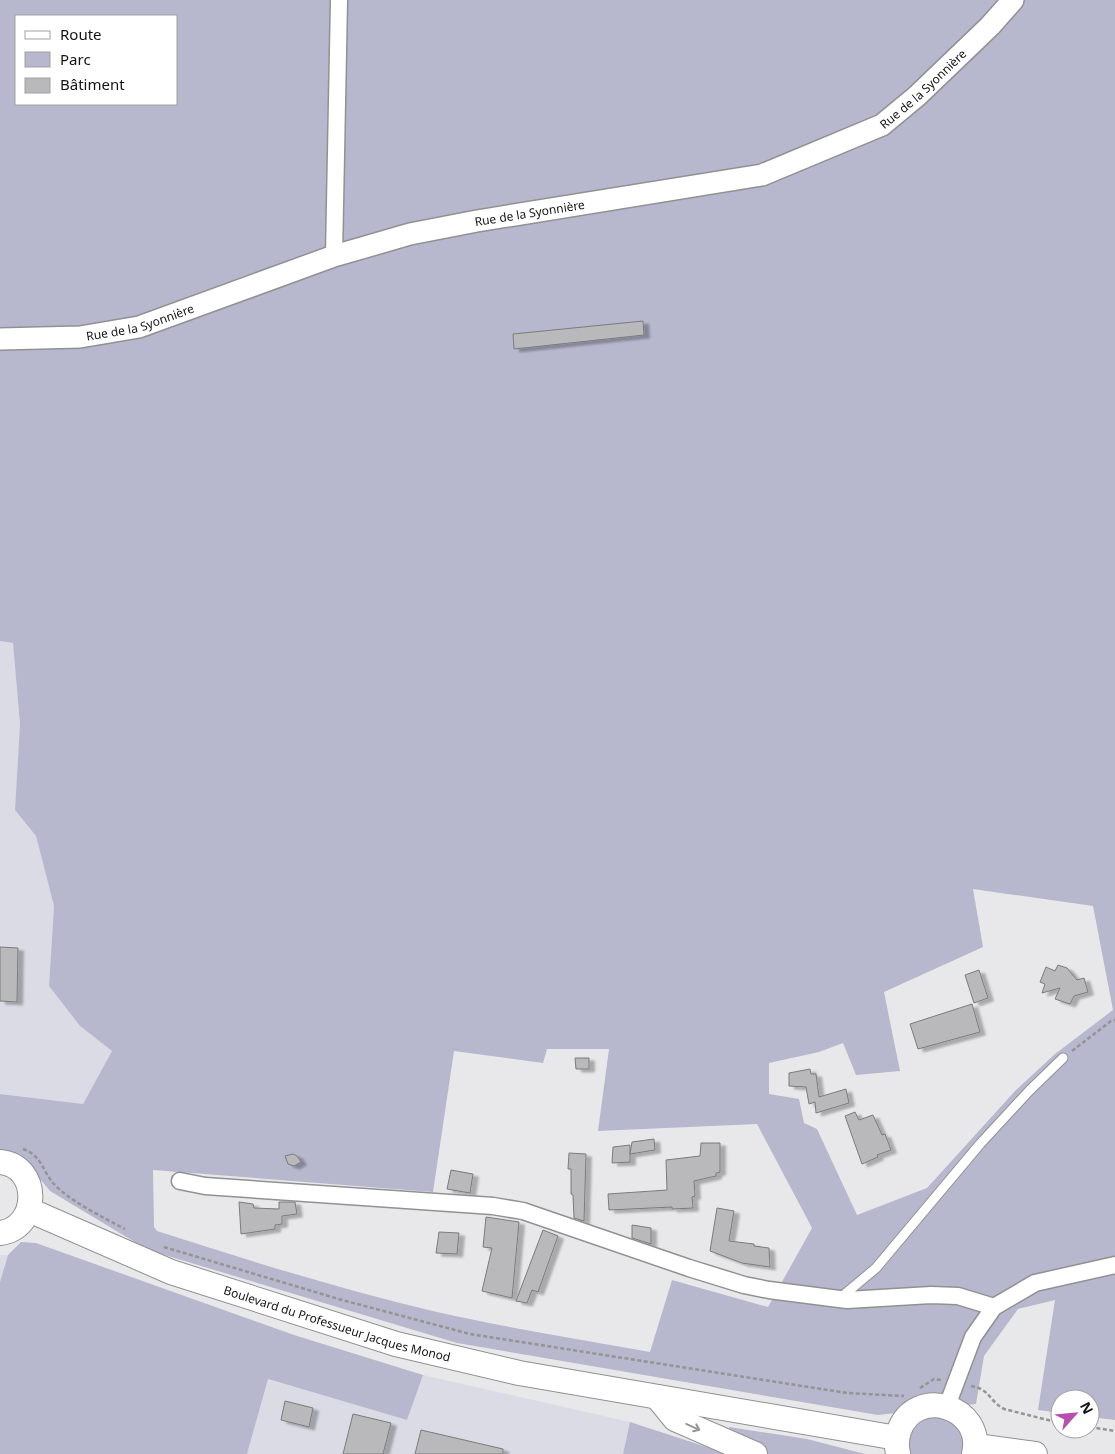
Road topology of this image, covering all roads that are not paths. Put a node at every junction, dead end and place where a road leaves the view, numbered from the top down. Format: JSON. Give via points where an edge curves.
{"nodes":[{"id":1,"x":339,"y":0,"type":"edge"},
{"id":2,"x":1013,"y":0,"type":"edge"},
{"id":3,"x":334,"y":256,"type":"junction"},
{"id":4,"x":0,"y":339,"type":"edge"},
{"id":5,"x":1063,"y":1058,"type":"road end"},
{"id":6,"x":9,"y":1154,"type":"edge"},
{"id":7,"x":180,"y":1181,"type":"dead end"},
{"id":8,"x":29,"y":1210,"type":"junction"},
{"id":9,"x":0,"y":1233,"type":"edge"},
{"id":10,"x":1115,"y":1266,"type":"edge"},
{"id":11,"x":839,"y":1299,"type":"junction"},
{"id":12,"x":994,"y":1307,"type":"junction"},
{"id":13,"x":656,"y":1397,"type":"junction"},
{"id":14,"x":947,"y":1406,"type":"junction"},
{"id":15,"x":897,"y":1446,"type":"edge"},
{"id":16,"x":975,"y":1450,"type":"edge"},
{"id":17,"x":755,"y":1454,"type":"edge"},
{"id":18,"x":1036,"y":1454,"type":"edge"}],
"edges":[{"from":1,"to":3,"type":"street"},
{"from":2,"to":3,"type":"street","name":"Rue de la Syonnière","via":[[917,96],[882,125],[762,174],[477,221],[410,234]]},
{"from":3,"to":4,"type":"street","name":"Rue de la Syonnière","via":[[139,327],[80,337]]},
{"from":5,"to":11,"type":"lane","via":[[980,1144],[876,1268]]},
{"from":6,"to":8,"type":"main road","via":[[30,1186]]},
{"from":7,"to":11,"type":"street","via":[[205,1186],[494,1206],[523,1211],[744,1285]]},
{"from":8,"to":9,"type":"main road","via":[[14,1228]]},
{"from":8,"to":13,"type":"main road","name":"Boulevard du Professueur Jacques Monod","via":[[171,1272],[396,1344],[519,1373]]},
{"from":10,"to":12,"type":"street","via":[[1034,1283]]},
{"from":11,"to":12,"type":"street","via":[[958,1296]]},
{"from":12,"to":14,"type":"street","via":[[973,1337]]},
{"from":13,"to":15,"type":"main road","name":"Boulevard du Professueur Jacques Monod"},
{"from":13,"to":17,"type":"main road","one_way":true,"via":[[675,1419]]},
{"from":14,"to":15,"type":"main road","via":[[920,1408],[909,1415],[901,1426]]},
{"from":14,"to":16,"type":"main road","via":[[968,1421],[974,1433]]},
{"from":16,"to":18,"type":"main road"}]}
